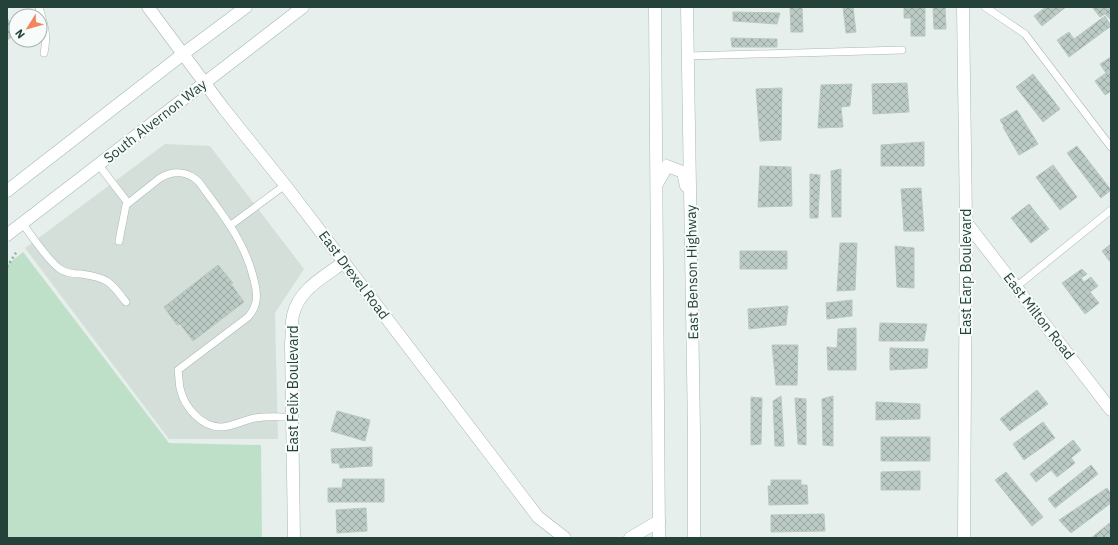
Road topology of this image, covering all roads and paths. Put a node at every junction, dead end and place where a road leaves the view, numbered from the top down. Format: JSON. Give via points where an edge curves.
{"nodes":[{"id":1,"x":38,"y":7,"type":"edge"},
{"id":2,"x":148,"y":7,"type":"edge"},
{"id":3,"x":246,"y":7,"type":"edge"},
{"id":4,"x":303,"y":7,"type":"edge"},
{"id":5,"x":655,"y":7,"type":"edge"},
{"id":6,"x":687,"y":7,"type":"edge"},
{"id":7,"x":963,"y":7,"type":"edge"},
{"id":8,"x":985,"y":7,"type":"edge"},
{"id":9,"x":902,"y":50,"type":"dead end"},
{"id":10,"x":44,"y":53,"type":"dead end"},
{"id":11,"x":183,"y":54,"type":"junction"},
{"id":12,"x":688,"y":56,"type":"junction"},
{"id":13,"x":204,"y":82,"type":"junction"},
{"id":14,"x":1111,"y":147,"type":"edge"},
{"id":15,"x":98,"y":164,"type":"junction"},
{"id":16,"x":285,"y":185,"type":"junction"},
{"id":17,"x":656,"y":186,"type":"junction"},
{"id":18,"x":7,"y":190,"type":"edge"},
{"id":19,"x":690,"y":201,"type":"junction"},
{"id":20,"x":128,"y":203,"type":"junction"},
{"id":21,"x":1111,"y":210,"type":"edge"},
{"id":22,"x":966,"y":222,"type":"junction"},
{"id":23,"x":22,"y":223,"type":"junction"},
{"id":24,"x":230,"y":225,"type":"junction"},
{"id":25,"x":7,"y":235,"type":"edge"},
{"id":26,"x":119,"y":241,"type":"dead end"},
{"id":27,"x":17,"y":251,"type":"dead end"},
{"id":28,"x":344,"y":262,"type":"junction"},
{"id":29,"x":7,"y":267,"type":"edge"},
{"id":30,"x":1016,"y":287,"type":"junction"},
{"id":31,"x":126,"y":302,"type":"dead end"},
{"id":32,"x":1111,"y":410,"type":"edge"},
{"id":33,"x":292,"y":417,"type":"junction"},
{"id":34,"x":659,"y":521,"type":"junction"},
{"id":35,"x":294,"y":538,"type":"edge"},
{"id":36,"x":565,"y":538,"type":"edge"},
{"id":37,"x":630,"y":538,"type":"edge"},
{"id":38,"x":660,"y":538,"type":"edge"},
{"id":39,"x":694,"y":538,"type":"edge"},
{"id":40,"x":964,"y":538,"type":"edge"}],
"edges":[{"from":1,"to":10,"type":"lane","via":[[46,31]]},
{"from":2,"to":11,"type":"main road","name":"East Drexel Road"},
{"from":3,"to":11,"type":"main road"},
{"from":4,"to":13,"type":"main road","name":"South Alvernon Way"},
{"from":5,"to":17,"type":"main road"},
{"from":6,"to":12,"type":"main road","name":"East Benson Highway"},
{"from":7,"to":22,"type":"main road","name":"East Earp Boulevard"},
{"from":8,"to":14,"type":"lane","via":[[1025,34]]},
{"from":9,"to":12,"type":"lane"},
{"from":11,"to":13,"type":"main road","name":"East Drexel Road"},
{"from":11,"to":18,"type":"main road"},
{"from":12,"to":19,"type":"main road","name":"East Benson Highway"},
{"from":13,"to":15,"type":"main road","name":"South Alvernon Way"},
{"from":13,"to":16,"type":"main road","name":"East Drexel Road"},
{"from":15,"to":20,"type":"lane"},
{"from":15,"to":23,"type":"main road","name":"South Alvernon Way"},
{"from":16,"to":24,"type":"lane"},
{"from":16,"to":28,"type":"main road","name":"East Drexel Road"},
{"from":17,"to":19,"type":"main road","via":[[667,166],[682,172]]},
{"from":17,"to":34,"type":"main road"},
{"from":19,"to":39,"type":"main road","name":"East Benson Highway"},
{"from":20,"to":24,"type":"lane","via":[[166,174],[187,174],[199,182]]},
{"from":20,"to":26,"type":"lane","via":[[124,210]]},
{"from":21,"to":30,"type":"lane"},
{"from":22,"to":30,"type":"main road","name":"East Milton Road"},
{"from":22,"to":40,"type":"main road","name":"East Earp Boulevard"},
{"from":23,"to":25,"type":"main road","name":"South Alvernon Way"},
{"from":23,"to":31,"type":"lane","via":[[60,269],[69,273],[104,278]]},
{"from":24,"to":33,"type":"lane","via":[[252,269],[257,296],[256,306],[248,317],[178,370],[180,389],[195,415],[204,423],[213,426],[222,427],[260,417]]},
{"from":27,"to":29,"type":"path"},
{"from":28,"to":33,"type":"main road","name":"East Felix Boulevard","via":[[307,290],[295,310],[291,344]]},
{"from":28,"to":36,"type":"main road","name":"East Drexel Road","via":[[538,517]]},
{"from":30,"to":32,"type":"main road","name":"East Milton Road"},
{"from":33,"to":35,"type":"main road","name":"East Felix Boulevard"},
{"from":34,"to":37,"type":"main road"},
{"from":34,"to":38,"type":"main road"}]}
